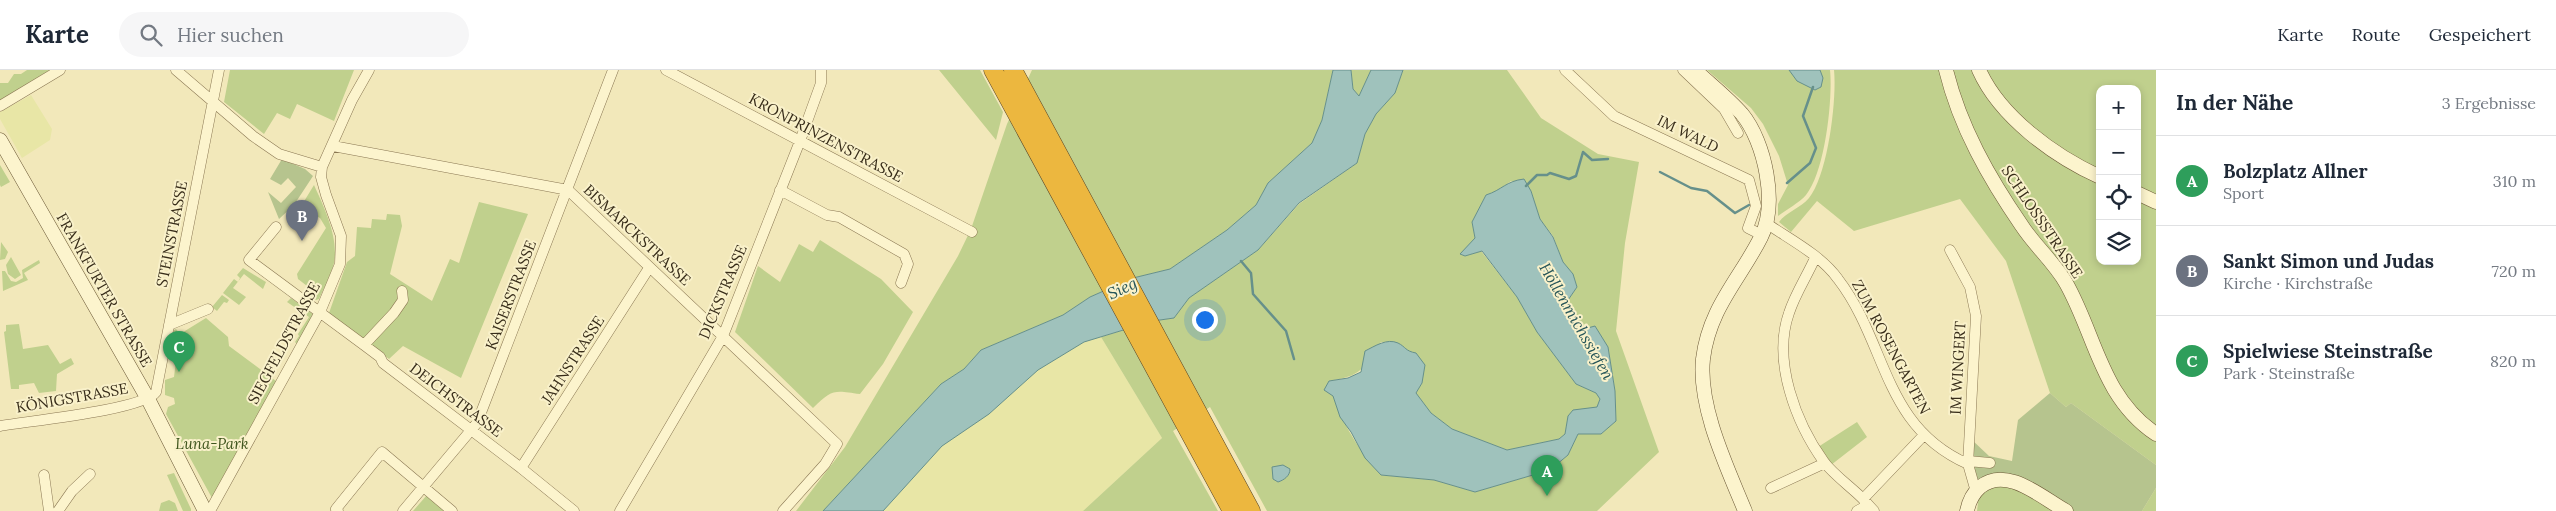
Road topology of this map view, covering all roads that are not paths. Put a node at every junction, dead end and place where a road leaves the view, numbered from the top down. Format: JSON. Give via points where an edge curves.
{"nodes":[{"id":1,"x":60,"y":70,"type":"edge"},
{"id":2,"x":176,"y":70,"type":"edge"},
{"id":3,"x":219,"y":70,"type":"edge"},
{"id":4,"x":368,"y":70,"type":"edge"},
{"id":5,"x":613,"y":70,"type":"edge"},
{"id":6,"x":666,"y":70,"type":"edge"},
{"id":7,"x":821,"y":70,"type":"edge"},
{"id":8,"x":993,"y":70,"type":"edge"},
{"id":9,"x":1013,"y":70,"type":"edge"},
{"id":10,"x":1565,"y":70,"type":"edge"},
{"id":11,"x":1683,"y":70,"type":"edge"},
{"id":12,"x":1695,"y":70,"type":"edge"},
{"id":13,"x":1946,"y":70,"type":"edge"},
{"id":14,"x":1979,"y":70,"type":"edge"},
{"id":15,"x":213,"y":100,"type":"junction"},
{"id":16,"x":0,"y":106,"type":"edge"},
{"id":17,"x":1738,"y":132,"type":"dead end"},
{"id":18,"x":0,"y":140,"type":"edge"},
{"id":19,"x":800,"y":141,"type":"junction"},
{"id":20,"x":333,"y":146,"type":"junction"},
{"id":21,"x":322,"y":167,"type":"junction"},
{"id":22,"x":2096,"y":175,"type":"edge"},
{"id":23,"x":568,"y":190,"type":"junction"},
{"id":24,"x":780,"y":190,"type":"junction"},
{"id":25,"x":2141,"y":195,"type":"edge"},
{"id":26,"x":2156,"y":202,"type":"edge"},
{"id":27,"x":276,"y":226,"type":"dead end"},
{"id":28,"x":1764,"y":229,"type":"junction"},
{"id":29,"x":972,"y":232,"type":"dead end"},
{"id":30,"x":1950,"y":250,"type":"dead end"},
{"id":31,"x":1815,"y":258,"type":"junction"},
{"id":32,"x":650,"y":268,"type":"junction"},
{"id":33,"x":902,"y":283,"type":"dead end"},
{"id":34,"x":402,"y":291,"type":"dead end"},
{"id":35,"x":208,"y":309,"type":"dead end"},
{"id":36,"x":320,"y":312,"type":"junction"},
{"id":37,"x":169,"y":325,"type":"junction"},
{"id":38,"x":723,"y":336,"type":"junction"},
{"id":39,"x":364,"y":344,"type":"junction"},
{"id":40,"x":148,"y":399,"type":"junction"},
{"id":41,"x":0,"y":426,"type":"edge"},
{"id":42,"x":471,"y":431,"type":"junction"},
{"id":43,"x":2156,"y":434,"type":"edge"},
{"id":44,"x":1923,"y":436,"type":"junction"},
{"id":45,"x":1968,"y":462,"type":"junction"},
{"id":46,"x":1825,"y":463,"type":"junction"},
{"id":47,"x":1990,"y":463,"type":"dead end"},
{"id":48,"x":522,"y":468,"type":"junction"},
{"id":49,"x":90,"y":474,"type":"dead end"},
{"id":50,"x":44,"y":475,"type":"dead end"},
{"id":51,"x":423,"y":488,"type":"junction"},
{"id":52,"x":1771,"y":488,"type":"dead end"},
{"id":53,"x":1976,"y":492,"type":"junction"},
{"id":54,"x":1868,"y":505,"type":"edge"},
{"id":55,"x":1229,"y":506,"type":"edge"},
{"id":56,"x":49,"y":511,"type":"edge"},
{"id":57,"x":58,"y":511,"type":"edge"},
{"id":58,"x":205,"y":511,"type":"edge"},
{"id":59,"x":210,"y":511,"type":"edge"},
{"id":60,"x":338,"y":511,"type":"edge"},
{"id":61,"x":404,"y":511,"type":"edge"},
{"id":62,"x":452,"y":511,"type":"edge"},
{"id":63,"x":574,"y":511,"type":"edge"},
{"id":64,"x":620,"y":511,"type":"edge"},
{"id":65,"x":783,"y":511,"type":"edge"},
{"id":66,"x":1251,"y":511,"type":"edge"},
{"id":67,"x":1745,"y":511,"type":"edge"},
{"id":68,"x":1857,"y":511,"type":"edge"},
{"id":69,"x":1968,"y":511,"type":"edge"},
{"id":70,"x":2066,"y":511,"type":"edge"}],
"edges":[{"from":1,"to":16,"type":"street"},
{"from":2,"to":15,"type":"street"},
{"from":3,"to":15,"type":"street","name":"STEINSTRASSE"},
{"from":4,"to":20,"type":"street"},
{"from":5,"to":23,"type":"street","name":"KAISERSTRASSE"},
{"from":6,"to":19,"type":"street","name":"KRONPRINZENSTRASSE"},
{"from":7,"to":19,"type":"street","name":"DICKSTRASSE","via":[[821,84]]},
{"from":8,"to":55,"type":"highway"},
{"from":9,"to":66,"type":"highway"},
{"from":10,"to":28,"type":"street","name":"IM WALD","via":[[1614,116],[1750,180],[1756,206],[1748,228]]},
{"from":11,"to":17,"type":"street","via":[[1724,109]]},
{"from":12,"to":28,"type":"main road","via":[[1742,115],[1755,138],[1765,167],[1769,195]]},
{"from":13,"to":43,"type":"main road","name":"SCHLOSSSTRASSE","via":[[1959,114],[1973,144],[2022,227],[2066,283],[2110,384],[2130,412]]},
{"from":14,"to":22,"type":"main road","via":[[1996,97],[2029,131],[2060,156]]},
{"from":15,"to":21,"type":"street","via":[[253,136],[279,154]]},
{"from":15,"to":37,"type":"street","name":"STEINSTRASSE"},
{"from":18,"to":40,"type":"main road","name":"FRANKFURTER STRASSE"},
{"from":19,"to":24,"type":"street","name":"DICKSTRASSE"},
{"from":19,"to":29,"type":"street","name":"KRONPRINZENSTRASSE"},
{"from":20,"to":21,"type":"street"},
{"from":20,"to":23,"type":"street","name":"BISMARCKSTRASSE"},
{"from":21,"to":36,"type":"street","name":"SIEGFELDSTRASSE","via":[[324,186],[341,242],[340,264]]},
{"from":23,"to":32,"type":"street","name":"BISMARCKSTRASSE"},
{"from":23,"to":42,"type":"street","name":"KAISERSTRASSE","via":[[477,423]]},
{"from":24,"to":33,"type":"street","via":[[827,215],[839,217],[904,254],[908,264]]},
{"from":24,"to":38,"type":"street","name":"DICKSTRASSE"},
{"from":25,"to":26,"type":"main road"},
{"from":27,"to":36,"type":"street","name":"DEICHSTRASSE","via":[[249,260]]},
{"from":28,"to":31,"type":"street","name":"ZUM ROSENGARTEN"},
{"from":28,"to":67,"type":"main road","via":[[1714,317],[1704,358],[1703,385],[1709,410],[1724,460]]},
{"from":30,"to":45,"type":"street","name":"IM WINGERT","via":[[1970,287],[1976,316]]},
{"from":31,"to":44,"type":"street","name":"ZUM ROSENGARTEN","via":[[1836,276],[1848,293],[1906,414]]},
{"from":31,"to":46,"type":"street","via":[[1788,314],[1783,344],[1795,405],[1807,434]]},
{"from":32,"to":38,"type":"street","name":"BISMARCKSTRASSE"},
{"from":32,"to":48,"type":"street","name":"JAHNSTRASSE"},
{"from":34,"to":39,"type":"street","via":[[403,300],[394,313]]},
{"from":35,"to":37,"type":"street"},
{"from":36,"to":39,"type":"street","name":"DEICHSTRASSE"},
{"from":36,"to":59,"type":"street","name":"SIEGFELDSTRASSE"},
{"from":37,"to":40,"type":"street","name":"STEINSTRASSE","via":[[156,392]]},
{"from":38,"to":64,"type":"street","name":"DICKSTRASSE"},
{"from":38,"to":65,"type":"street","name":"BISMARCKSTRASSE","via":[[837,444],[825,464]]},
{"from":39,"to":42,"type":"street","name":"DEICHSTRASSE","via":[[383,363]]},
{"from":40,"to":41,"type":"street","name":"KÖNIGSTRASSE","via":[[119,408]]},
{"from":40,"to":58,"type":"main road","name":"FRANKFURTER STRASSE"},
{"from":42,"to":48,"type":"street","name":"DEICHSTRASSE"},
{"from":42,"to":51,"type":"street","name":"KAISERSTRASSE"},
{"from":44,"to":45,"type":"street","name":"ZUM ROSENGARTEN"},
{"from":44,"to":54,"type":"street"},
{"from":45,"to":47,"type":"street"},
{"from":45,"to":53,"type":"street"},
{"from":46,"to":52,"type":"street"},
{"from":46,"to":54,"type":"street"},
{"from":48,"to":63,"type":"street","name":"DEICHSTRASSE"},
{"from":49,"to":57,"type":"street"},
{"from":50,"to":56,"type":"street"},
{"from":51,"to":60,"type":"street","via":[[382,452],[336,509]]},
{"from":51,"to":61,"type":"street","name":"KAISERSTRASSE"},
{"from":51,"to":62,"type":"street"},
{"from":53,"to":69,"type":"main road"},
{"from":53,"to":70,"type":"main road","via":[[1990,482],[2008,480]]},
{"from":54,"to":68,"type":"street"}]}
